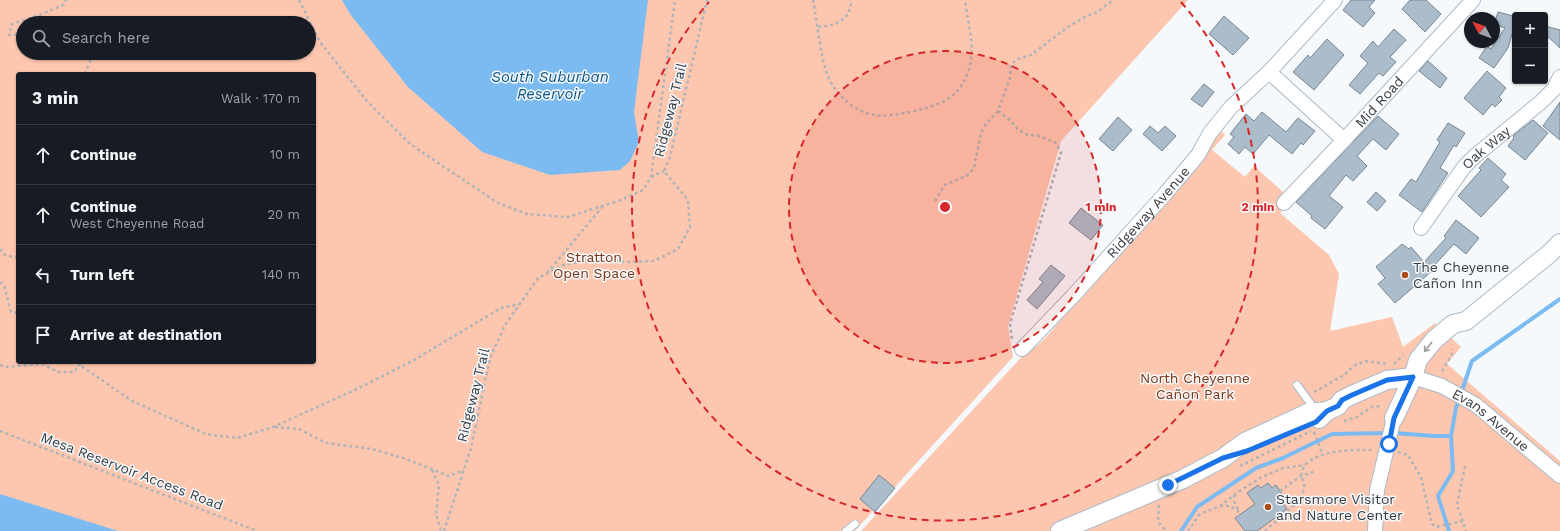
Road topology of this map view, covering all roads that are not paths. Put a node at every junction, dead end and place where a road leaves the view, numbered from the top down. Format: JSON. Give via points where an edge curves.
{"nodes":[{"id":1,"x":1335,"y":0,"type":"edge"},
{"id":2,"x":1473,"y":0,"type":"edge"},
{"id":3,"x":1269,"y":72,"type":"junction"},
{"id":4,"x":1560,"y":77,"type":"edge"},
{"id":5,"x":1344,"y":140,"type":"junction"},
{"id":6,"x":1284,"y":203,"type":"dead end"},
{"id":7,"x":1422,"y":228,"type":"dead end"},
{"id":8,"x":1560,"y":243,"type":"edge"},
{"id":9,"x":1017,"y":345,"type":"road end"},
{"id":10,"x":1413,"y":377,"type":"junction"},
{"id":11,"x":1297,"y":385,"type":"dead end"},
{"id":12,"x":1331,"y":413,"type":"junction"},
{"id":13,"x":1389,"y":418,"type":"joint"},
{"id":14,"x":1560,"y":476,"type":"edge"},
{"id":15,"x":854,"y":524,"type":"dead end"},
{"id":16,"x":846,"y":531,"type":"edge"},
{"id":17,"x":1060,"y":531,"type":"edge"},
{"id":18,"x":1375,"y":531,"type":"edge"}],
"edges":[{"from":1,"to":3,"type":"street","name":"Ridgeway Avenue"},
{"from":2,"to":5,"type":"street","name":"Mid Road"},
{"from":3,"to":5,"type":"street"},
{"from":3,"to":9,"type":"street","name":"Ridgeway Avenue","via":[[1231,107],[1210,133],[1198,155],[1074,296]]},
{"from":4,"to":7,"type":"street","name":"Oak Way","via":[[1554,89],[1541,102],[1464,167]]},
{"from":5,"to":6,"type":"street","name":"Mid Road"},
{"from":8,"to":10,"type":"street","via":[[1549,254],[1434,340],[1418,360]]},
{"from":10,"to":12,"type":"street","via":[[1392,391]]},
{"from":10,"to":13,"type":"street"},
{"from":10,"to":14,"type":"street","name":"Evans Avenue","via":[[1445,388],[1476,405]]},
{"from":11,"to":12,"type":"lane"},
{"from":12,"to":17,"type":"street","via":[[1316,422],[1247,451],[1223,458],[1183,479]]},
{"from":13,"to":18,"type":"street","via":[[1388,448],[1377,490]]},
{"from":15,"to":16,"type":"lane"}]}
